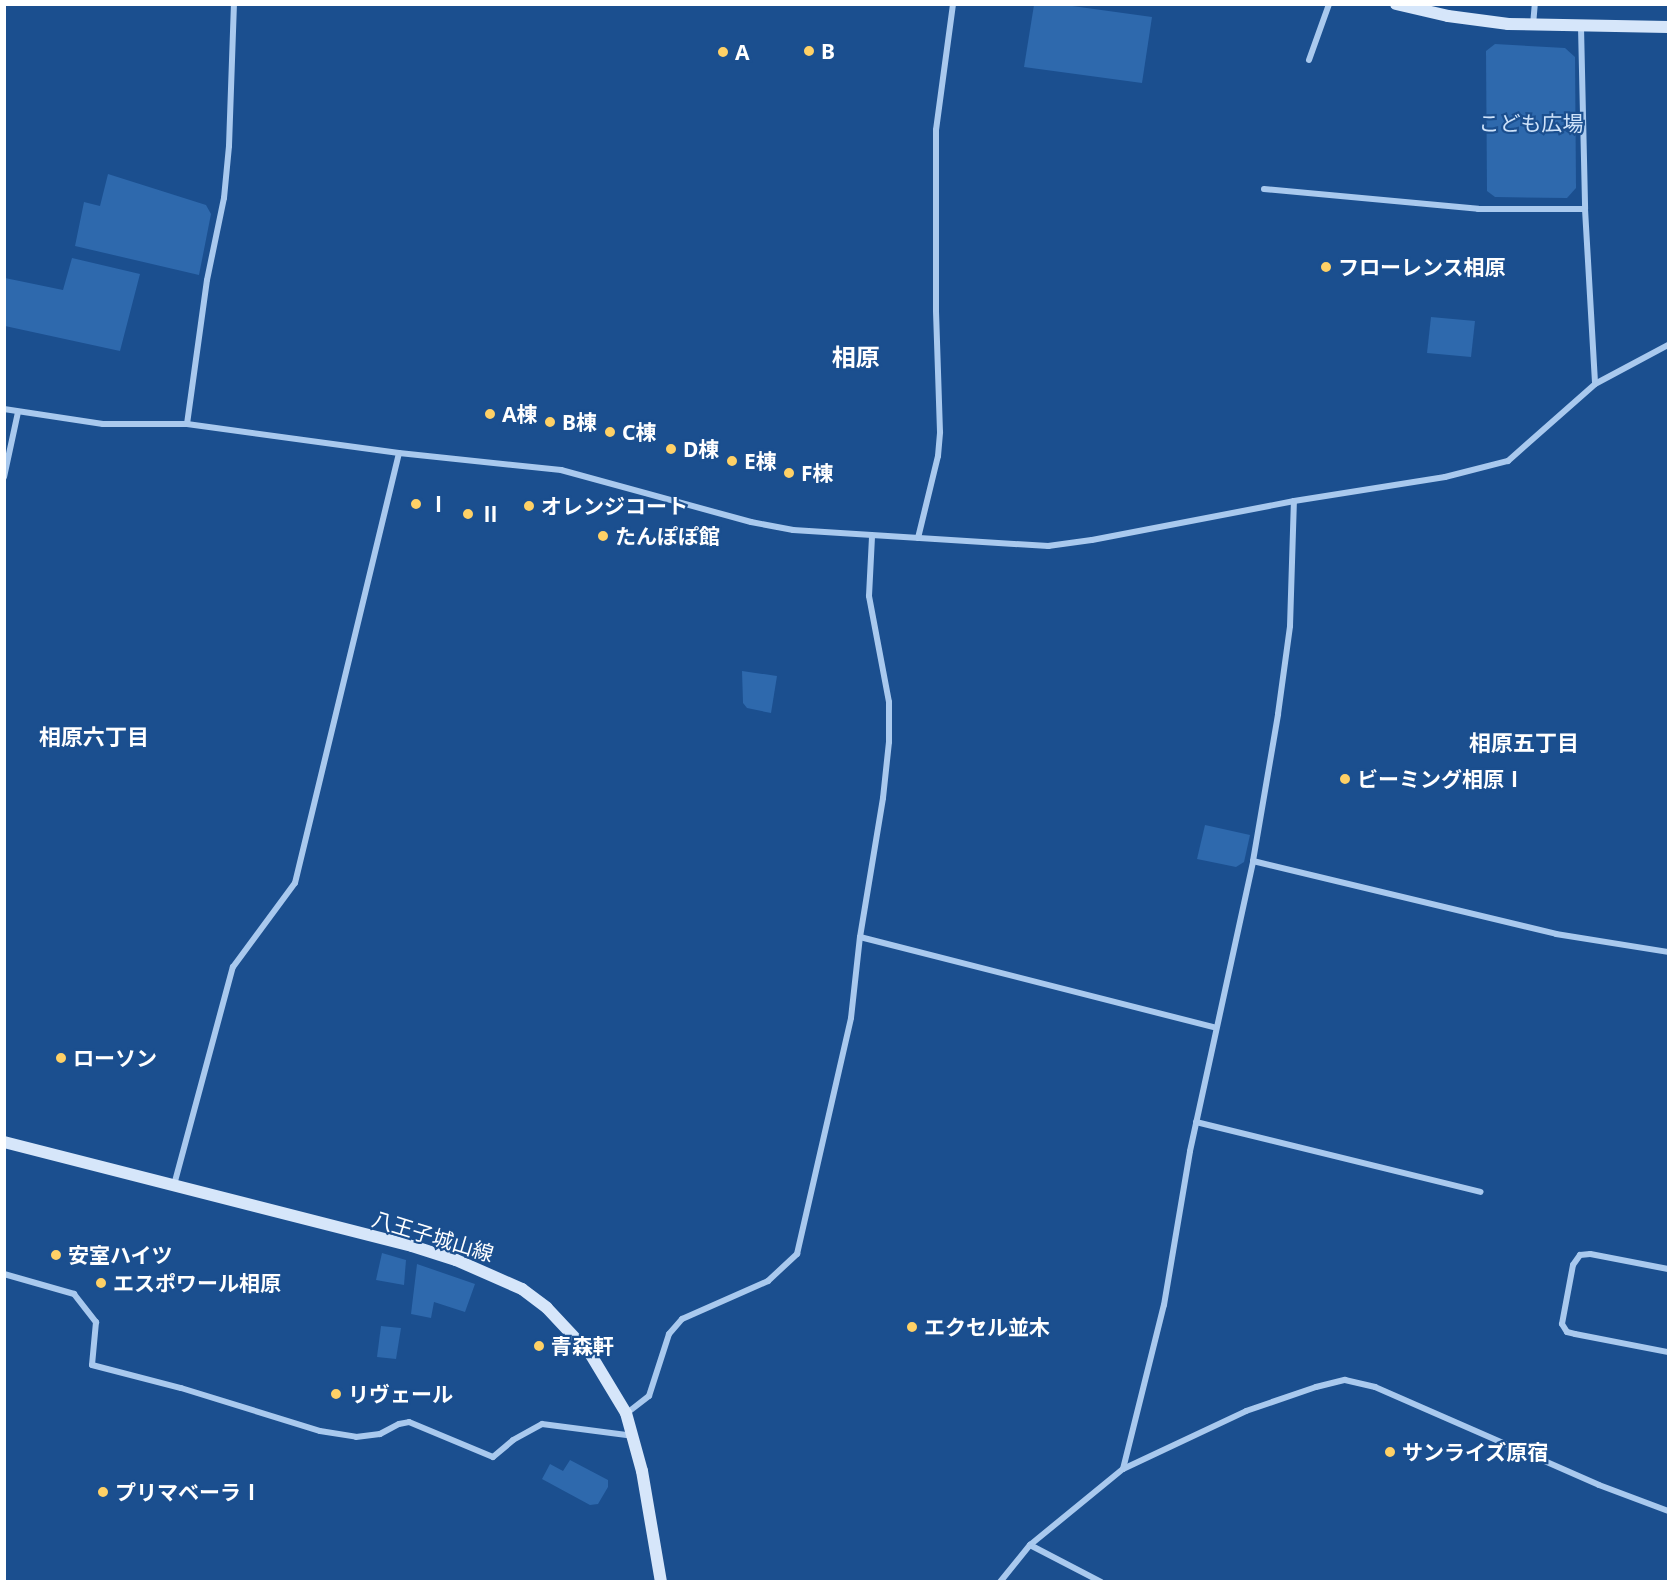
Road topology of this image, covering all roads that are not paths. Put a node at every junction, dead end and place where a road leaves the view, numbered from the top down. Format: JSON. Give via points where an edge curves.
{"nodes":[{"id":1,"x":234,"y":4,"type":"edge"},
{"id":2,"x":953,"y":4,"type":"edge"},
{"id":3,"x":1329,"y":4,"type":"edge"},
{"id":4,"x":1396,"y":4,"type":"edge"},
{"id":5,"x":1535,"y":4,"type":"edge"},
{"id":6,"x":1533,"y":26,"type":"junction"},
{"id":7,"x":1581,"y":27,"type":"junction"},
{"id":8,"x":1668,"y":27,"type":"edge"},
{"id":9,"x":1309,"y":60,"type":"dead end"},
{"id":10,"x":1264,"y":189,"type":"dead end"},
{"id":11,"x":1585,"y":209,"type":"junction"},
{"id":12,"x":1668,"y":345,"type":"edge"},
{"id":13,"x":1595,"y":384,"type":"junction"},
{"id":14,"x":4,"y":409,"type":"edge"},
{"id":15,"x":18,"y":412,"type":"junction"},
{"id":16,"x":187,"y":423,"type":"junction"},
{"id":17,"x":399,"y":453,"type":"junction"},
{"id":18,"x":4,"y":477,"type":"edge"},
{"id":19,"x":1294,"y":501,"type":"junction"},
{"id":20,"x":872,"y":536,"type":"junction"},
{"id":21,"x":918,"y":538,"type":"junction"},
{"id":22,"x":1253,"y":861,"type":"junction"},
{"id":23,"x":860,"y":937,"type":"junction"},
{"id":24,"x":1668,"y":952,"type":"edge"},
{"id":25,"x":1216,"y":1028,"type":"junction"},
{"id":26,"x":1196,"y":1122,"type":"junction"},
{"id":27,"x":4,"y":1142,"type":"edge"},
{"id":28,"x":174,"y":1186,"type":"junction"},
{"id":29,"x":1480,"y":1192,"type":"dead end"},
{"id":30,"x":1668,"y":1269,"type":"edge"},
{"id":31,"x":4,"y":1274,"type":"edge"},
{"id":32,"x":1668,"y":1352,"type":"edge"},
{"id":33,"x":626,"y":1413,"type":"junction"},
{"id":34,"x":634,"y":1436,"type":"junction"},
{"id":35,"x":1123,"y":1469,"type":"junction"},
{"id":36,"x":1668,"y":1511,"type":"edge"},
{"id":37,"x":1030,"y":1545,"type":"junction"},
{"id":38,"x":661,"y":1581,"type":"edge"},
{"id":39,"x":1000,"y":1581,"type":"edge"},
{"id":40,"x":1101,"y":1581,"type":"edge"}],
"edges":[{"from":1,"to":16,"type":"street","via":[[224,198],[207,280]]},
{"from":2,"to":21,"type":"street","via":[[936,130],[940,432]]},
{"from":3,"to":9,"type":"street"},
{"from":4,"to":6,"type":"main road","via":[[1479,21]]},
{"from":5,"to":6,"type":"street"},
{"from":6,"to":7,"type":"main road"},
{"from":7,"to":8,"type":"main road"},
{"from":7,"to":11,"type":"street"},
{"from":10,"to":11,"type":"street","via":[[1478,209]]},
{"from":11,"to":13,"type":"street"},
{"from":12,"to":13,"type":"street"},
{"from":13,"to":19,"type":"street","via":[[1508,461],[1445,477]]},
{"from":14,"to":15,"type":"street"},
{"from":15,"to":16,"type":"street","via":[[103,424]]},
{"from":15,"to":18,"type":"street"},
{"from":16,"to":17,"type":"street"},
{"from":17,"to":20,"type":"street","via":[[561,470],[751,522],[793,530]]},
{"from":17,"to":28,"type":"street","via":[[295,883],[233,967]]},
{"from":19,"to":21,"type":"street","via":[[1048,546]]},
{"from":19,"to":22,"type":"street","via":[[1290,626]]},
{"from":20,"to":21,"type":"street"},
{"from":20,"to":23,"type":"street","via":[[868,597],[889,702],[889,742]]},
{"from":22,"to":24,"type":"street","via":[[1556,934]]},
{"from":22,"to":25,"type":"street"},
{"from":23,"to":25,"type":"street"},
{"from":23,"to":33,"type":"street","via":[[843,1065],[797,1254],[768,1281],[682,1319],[669,1334],[649,1396]]},
{"from":25,"to":26,"type":"street"},
{"from":26,"to":29,"type":"street"},
{"from":26,"to":35,"type":"street","via":[[1164,1305]]},
{"from":27,"to":28,"type":"main road","name":"八王子城山線"},
{"from":28,"to":33,"type":"main road","name":"八王子城山線","via":[[412,1246],[508,1281],[570,1330],[591,1354]]},
{"from":30,"to":32,"type":"street","via":[[1580,1255],[1574,1265],[1562,1324],[1567,1332]]},
{"from":31,"to":34,"type":"street","via":[[74,1294],[96,1322],[92,1365],[320,1431],[356,1437],[380,1434],[410,1422],[493,1456],[542,1424]]},
{"from":33,"to":34,"type":"main road","name":"八王子城山線"},
{"from":34,"to":38,"type":"main road","name":"八王子城山線"},
{"from":35,"to":36,"type":"street","via":[[1246,1411],[1345,1380],[1376,1387],[1599,1485]]},
{"from":35,"to":37,"type":"street"},
{"from":37,"to":39,"type":"street"},
{"from":37,"to":40,"type":"street"}]}
